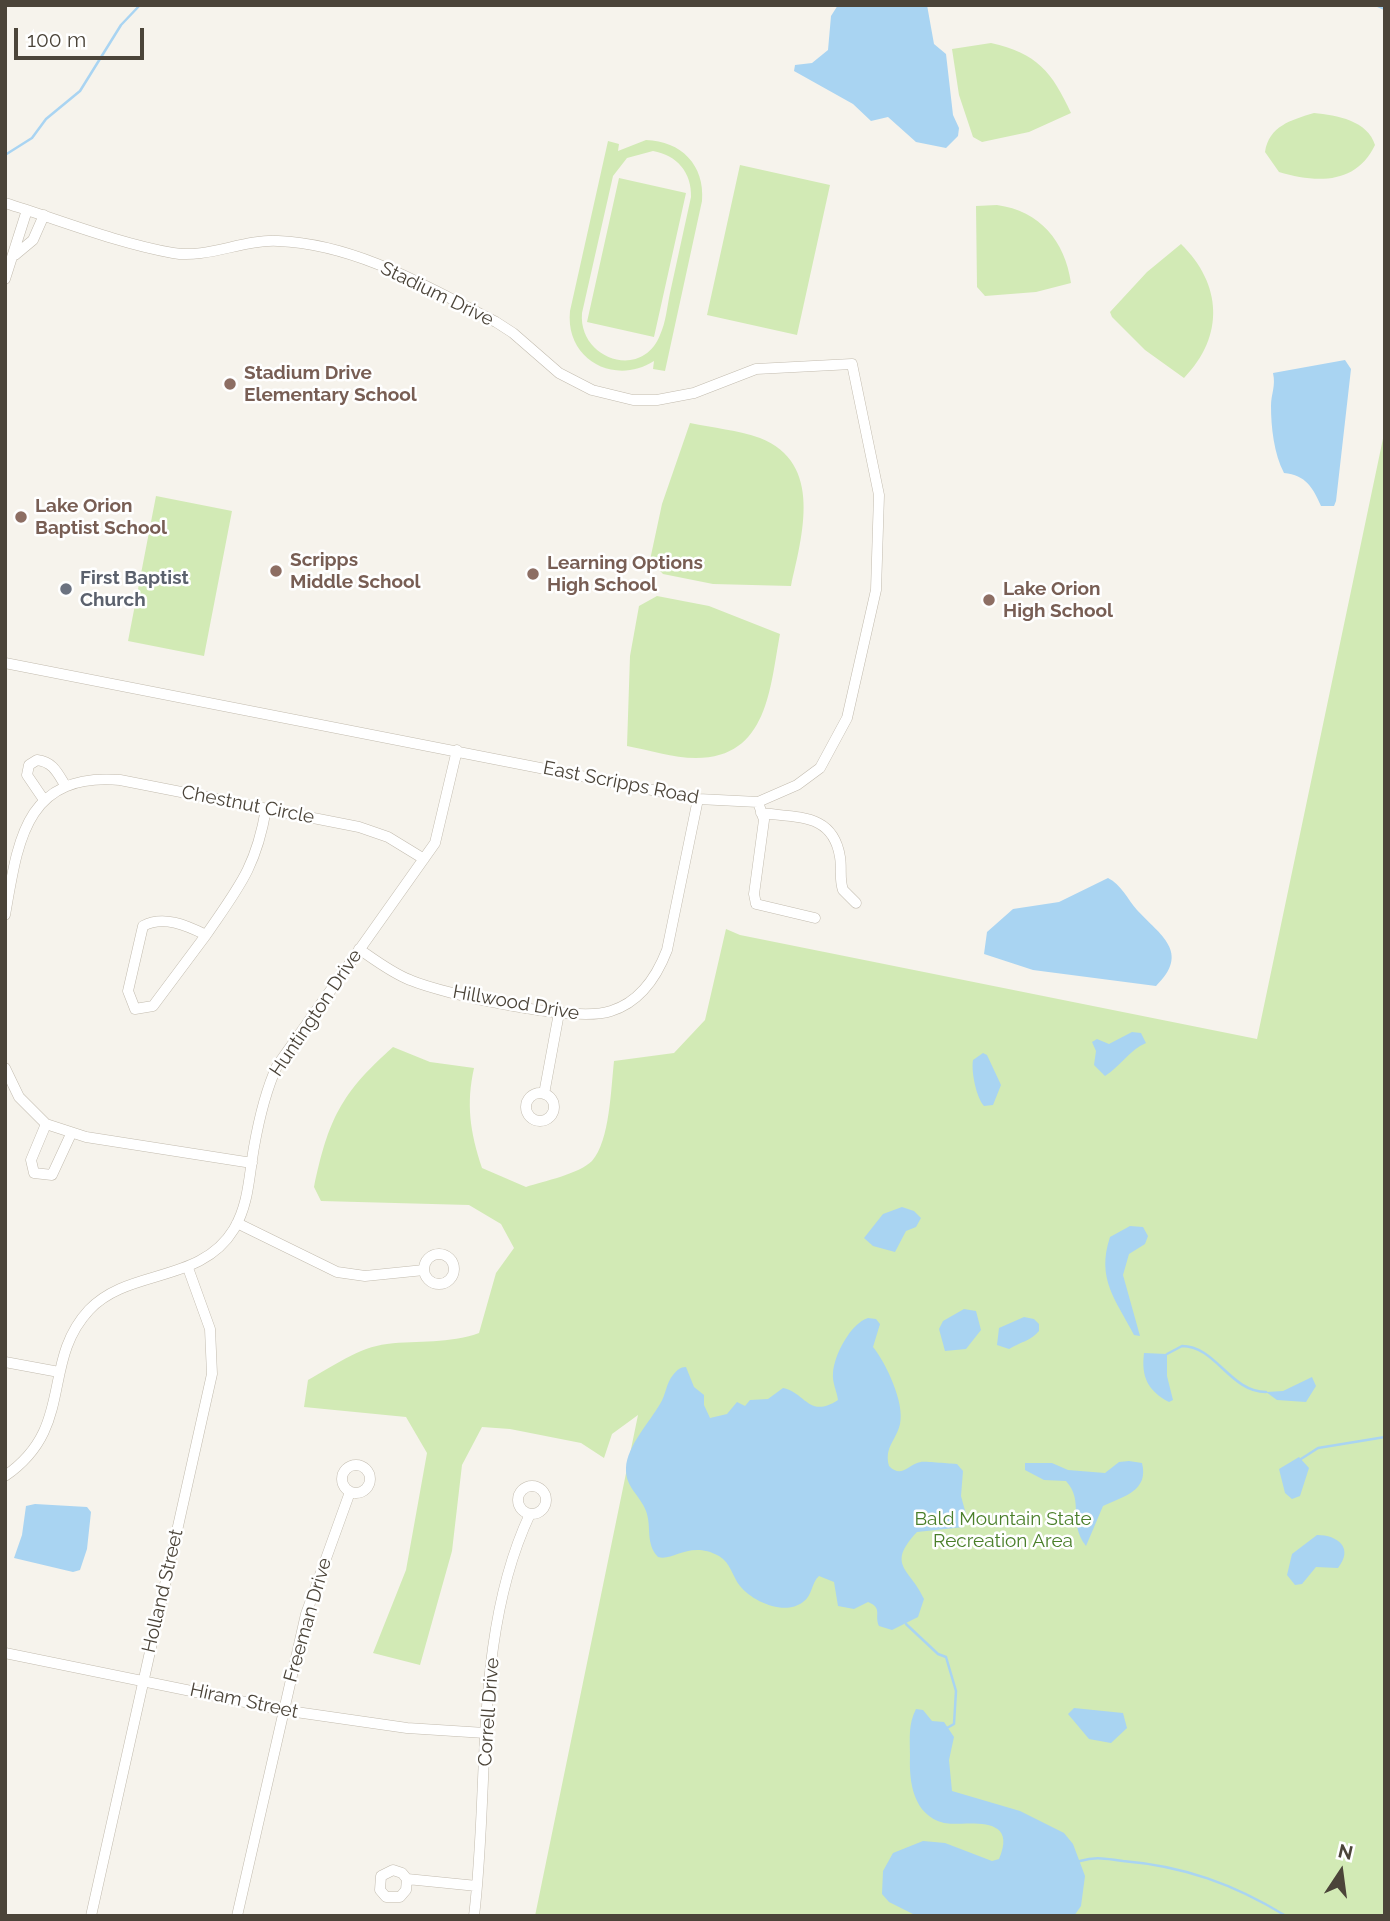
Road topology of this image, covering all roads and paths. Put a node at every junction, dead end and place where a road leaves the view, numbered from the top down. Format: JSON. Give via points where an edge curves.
{"nodes":[{"id":1,"x":5,"y":203,"type":"edge"},
{"id":2,"x":27,"y":209,"type":"junction"},
{"id":3,"x":44,"y":215,"type":"junction"},
{"id":4,"x":14,"y":256,"type":"junction"},
{"id":5,"x":5,"y":279,"type":"edge"},
{"id":6,"x":852,"y":364,"type":"joint"},
{"id":7,"x":5,"y":663,"type":"edge"},
{"id":8,"x":457,"y":750,"type":"junction"},
{"id":9,"x":65,"y":785,"type":"junction"},
{"id":10,"x":698,"y":799,"type":"junction"},
{"id":11,"x":44,"y":800,"type":"junction"},
{"id":12,"x":758,"y":802,"type":"junction"},
{"id":13,"x":266,"y":809,"type":"junction"},
{"id":14,"x":761,"y":813,"type":"junction"},
{"id":15,"x":424,"y":859,"type":"junction"},
{"id":16,"x":856,"y":903,"type":"dead end"},
{"id":17,"x":5,"y":915,"type":"edge"},
{"id":18,"x":815,"y":918,"type":"dead end"},
{"id":19,"x":206,"y":935,"type":"junction"},
{"id":20,"x":359,"y":949,"type":"junction"},
{"id":21,"x":559,"y":1013,"type":"junction"},
{"id":22,"x":5,"y":1068,"type":"edge"},
{"id":23,"x":544,"y":1094,"type":"dead end"},
{"id":24,"x":46,"y":1124,"type":"junction"},
{"id":25,"x":71,"y":1134,"type":"junction"},
{"id":26,"x":252,"y":1163,"type":"junction"},
{"id":27,"x":237,"y":1223,"type":"junction"},
{"id":28,"x":188,"y":1268,"type":"junction"},
{"id":29,"x":424,"y":1270,"type":"dead end"},
{"id":30,"x":5,"y":1362,"type":"edge"},
{"id":31,"x":59,"y":1372,"type":"junction"},
{"id":32,"x":5,"y":1476,"type":"edge"},
{"id":33,"x":350,"y":1492,"type":"dead end"},
{"id":34,"x":530,"y":1514,"type":"dead end"},
{"id":35,"x":5,"y":1653,"type":"edge"},
{"id":36,"x":144,"y":1680,"type":"junction"},
{"id":37,"x":282,"y":1710,"type":"junction"},
{"id":38,"x":485,"y":1733,"type":"junction"},
{"id":39,"x":407,"y":1879,"type":"dead end"},
{"id":40,"x":477,"y":1886,"type":"junction"},
{"id":41,"x":92,"y":1916,"type":"edge"},
{"id":42,"x":237,"y":1916,"type":"edge"},
{"id":43,"x":474,"y":1916,"type":"edge"}],
"edges":[{"from":1,"to":2,"type":"street","name":"Stadium Drive"},
{"from":2,"to":3,"type":"street","name":"Stadium Drive"},
{"from":2,"to":4,"type":"street"},
{"from":3,"to":4,"type":"street","via":[[33,240]]},
{"from":3,"to":6,"type":"street","name":"Stadium Drive","via":[[177,254],[261,241],[339,251],[381,265],[496,322],[559,373],[613,397],[657,400],[694,393],[756,369]]},
{"from":4,"to":5,"type":"street"},
{"from":6,"to":12,"type":"street","name":"East Scripps Road","via":[[879,495],[876,590],[847,718],[835,746],[813,774]]},
{"from":7,"to":8,"type":"street","name":"East Scripps Road"},
{"from":8,"to":10,"type":"street","name":"East Scripps Road"},
{"from":8,"to":15,"type":"street","name":"Huntington Drive","via":[[441,825]]},
{"from":9,"to":11,"type":"street","name":"Chestnut Circle"},
{"from":9,"to":11,"type":"street","via":[[47,761],[29,765],[27,775]]},
{"from":9,"to":13,"type":"street","name":"Chestnut Circle","via":[[87,779],[120,780]]},
{"from":10,"to":12,"type":"street","name":"East Scripps Road"},
{"from":10,"to":21,"type":"street","name":"Hillwood Drive","via":[[661,966],[647,987],[612,1011],[580,1016]]},
{"from":11,"to":17,"type":"street","name":"Chestnut Circle","via":[[17,847]]},
{"from":12,"to":14,"type":"street"},
{"from":13,"to":15,"type":"street","name":"Chestnut Circle","via":[[359,827],[388,837]]},
{"from":13,"to":19,"type":"street","via":[[251,867]]},
{"from":14,"to":16,"type":"street","via":[[822,823],[832,832],[841,860],[843,890]]},
{"from":14,"to":18,"type":"street","via":[[757,904]]},
{"from":15,"to":20,"type":"street","name":"Huntington Drive"},
{"from":19,"to":19,"type":"street","via":[[186,925],[155,920],[143,926],[128,991],[135,1009],[153,1006]]},
{"from":20,"to":21,"type":"street","name":"Hillwood Drive","via":[[407,980],[435,989]]},
{"from":20,"to":26,"type":"street","name":"Huntington Drive","via":[[277,1066],[263,1100]]},
{"from":21,"to":23,"type":"street"},
{"from":22,"to":24,"type":"street","via":[[19,1097]]},
{"from":24,"to":25,"type":"street"},
{"from":24,"to":25,"type":"street","via":[[31,1160],[34,1173],[51,1175]]},
{"from":25,"to":26,"type":"street"},
{"from":26,"to":27,"type":"street","name":"Huntington Drive"},
{"from":27,"to":28,"type":"street","name":"Huntington Drive","via":[[215,1251]]},
{"from":27,"to":29,"type":"street","via":[[337,1272],[365,1276]]},
{"from":28,"to":31,"type":"street","name":"Huntington Drive","via":[[109,1295],[90,1309],[66,1346]]},
{"from":28,"to":36,"type":"street","name":"Holland Street","via":[[210,1329],[212,1374]]},
{"from":30,"to":31,"type":"street"},
{"from":31,"to":32,"type":"street","name":"Huntington Drive","via":[[50,1422],[28,1457]]},
{"from":33,"to":37,"type":"street","name":"Freeman Drive","via":[[306,1614]]},
{"from":34,"to":38,"type":"street","name":"Correll Drive","via":[[521,1532],[494,1644]]},
{"from":35,"to":36,"type":"street","name":"Hiram Street"},
{"from":36,"to":37,"type":"street","name":"Hiram Street"},
{"from":36,"to":41,"type":"street","name":"Holland Street"},
{"from":37,"to":38,"type":"street","name":"Hiram Street","via":[[407,1728]]},
{"from":37,"to":42,"type":"street","name":"Freeman Drive"},
{"from":38,"to":40,"type":"street","name":"Correll Drive"},
{"from":39,"to":40,"type":"street"},
{"from":40,"to":43,"type":"street","name":"Correll Drive"}]}
